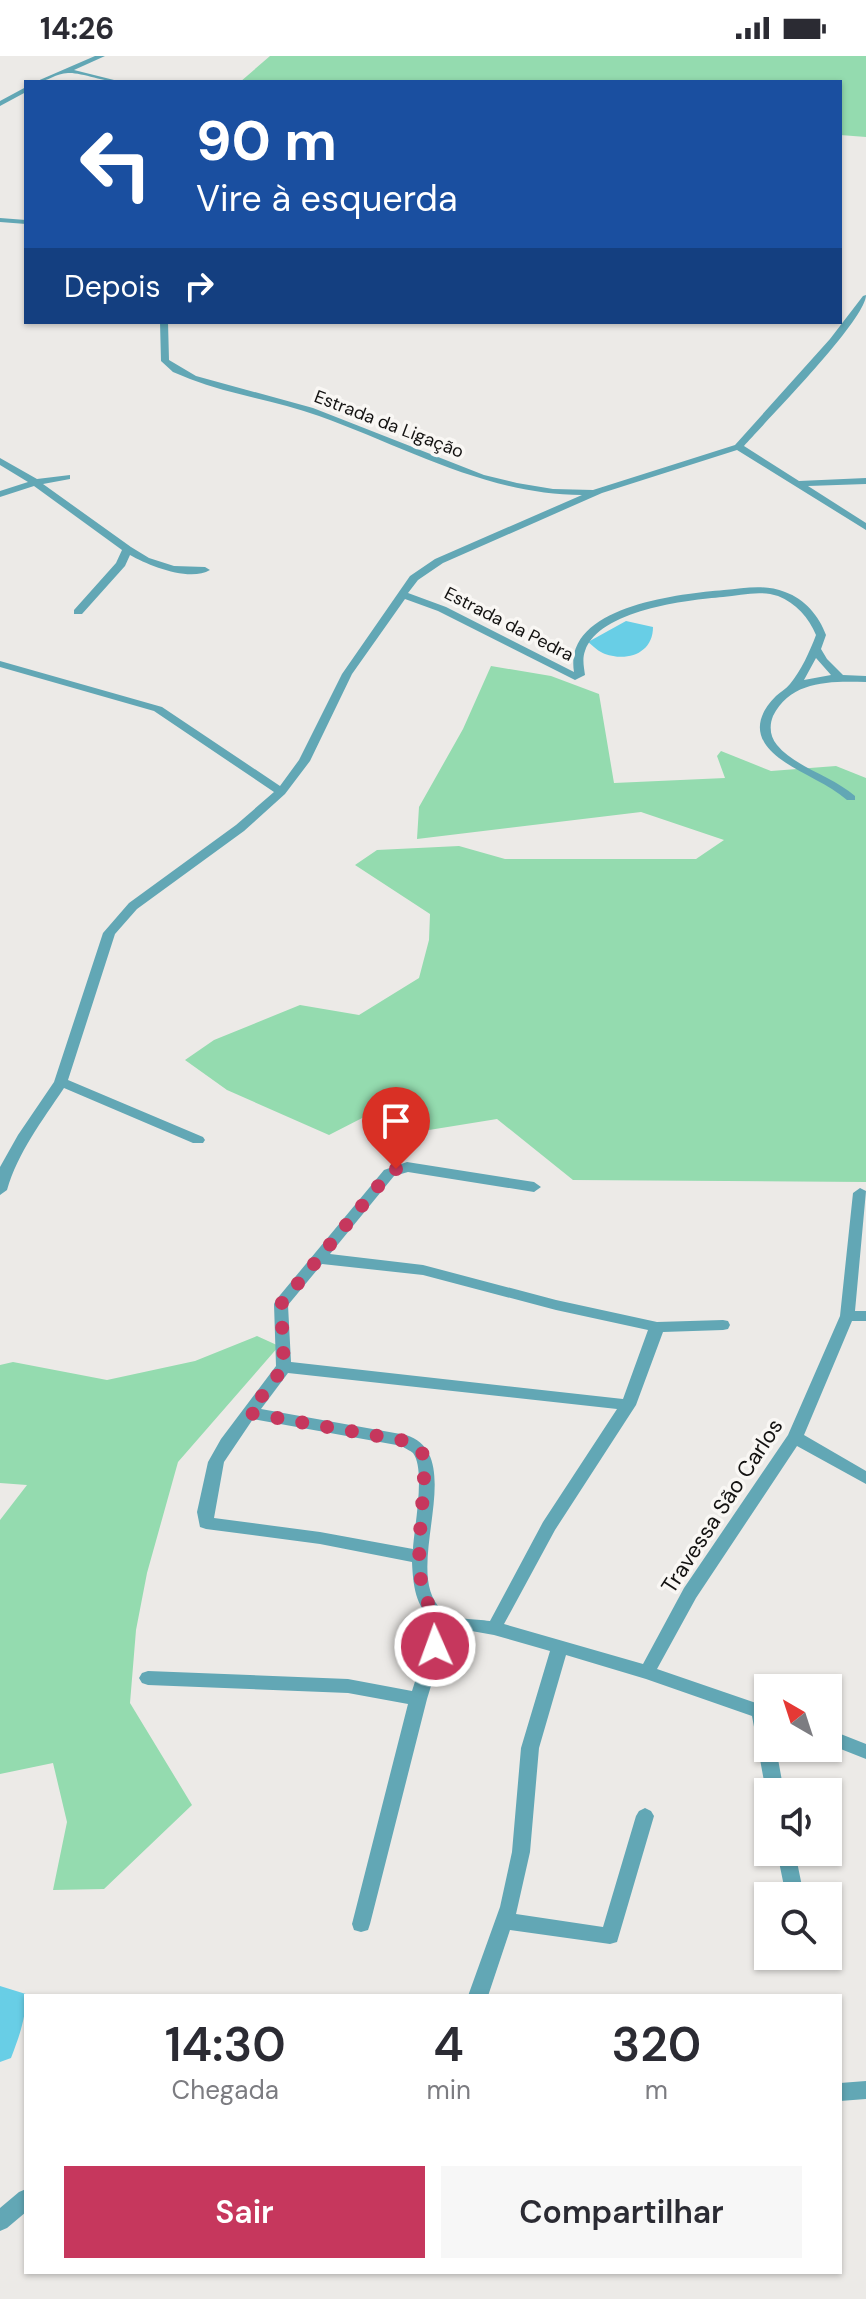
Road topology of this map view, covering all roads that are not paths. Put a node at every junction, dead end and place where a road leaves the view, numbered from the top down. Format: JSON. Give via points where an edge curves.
{"nodes":[{"id":1,"x":101,"y":56,"type":"edge"},
{"id":2,"x":70,"y":71,"type":"junction"},
{"id":3,"x":45,"y":80,"type":"edge"},
{"id":4,"x":109,"y":80,"type":"edge"},
{"id":5,"x":24,"y":90,"type":"edge"},
{"id":6,"x":0,"y":104,"type":"edge"},
{"id":7,"x":0,"y":220,"type":"edge"},
{"id":8,"x":24,"y":222,"type":"edge"},
{"id":9,"x":866,"y":298,"type":"edge"},
{"id":10,"x":164,"y":324,"type":"edge"},
{"id":11,"x":738,"y":447,"type":"junction"},
{"id":12,"x":0,"y":461,"type":"edge"},
{"id":13,"x":67,"y":477,"type":"dead end"},
{"id":14,"x":866,"y":481,"type":"edge"},
{"id":15,"x":36,"y":483,"type":"junction"},
{"id":16,"x":797,"y":484,"type":"junction"},
{"id":17,"x":599,"y":491,"type":"junction"},
{"id":18,"x":0,"y":494,"type":"edge"},
{"id":19,"x":866,"y":527,"type":"edge"},
{"id":20,"x":127,"y":549,"type":"junction"},
{"id":21,"x":205,"y":570,"type":"dead end"},
{"id":22,"x":403,"y":595,"type":"junction"},
{"id":23,"x":78,"y":612,"type":"dead end"},
{"id":24,"x":816,"y":649,"type":"junction"},
{"id":25,"x":0,"y":664,"type":"edge"},
{"id":26,"x":840,"y":678,"type":"junction"},
{"id":27,"x":866,"y":679,"type":"edge"},
{"id":28,"x":794,"y":687,"type":"junction"},
{"id":29,"x":281,"y":792,"type":"junction"},
{"id":30,"x":851,"y":798,"type":"dead end"},
{"id":31,"x":61,"y":1082,"type":"junction"},
{"id":32,"x":198,"y":1140,"type":"dead end"},
{"id":33,"x":534,"y":1187,"type":"dead end"},
{"id":34,"x":0,"y":1190,"type":"edge"},
{"id":35,"x":860,"y":1193,"type":"dead end"},
{"id":36,"x":317,"y":1258,"type":"junction"},
{"id":37,"x":847,"y":1316,"type":"junction"},
{"id":38,"x":866,"y":1316,"type":"edge"},
{"id":39,"x":723,"y":1325,"type":"dead end"},
{"id":40,"x":657,"y":1327,"type":"junction"},
{"id":41,"x":284,"y":1367,"type":"junction"},
{"id":42,"x":628,"y":1405,"type":"junction"},
{"id":43,"x":249,"y":1413,"type":"junction"},
{"id":44,"x":795,"y":1437,"type":"junction"},
{"id":45,"x":866,"y":1478,"type":"edge"},
{"id":46,"x":420,"y":1557,"type":"junction"},
{"id":47,"x":443,"y":1619,"type":"junction"},
{"id":48,"x":494,"y":1628,"type":"junction"},
{"id":49,"x":560,"y":1646,"type":"junction"},
{"id":50,"x":647,"y":1672,"type":"junction"},
{"id":51,"x":148,"y":1678,"type":"dead end"},
{"id":52,"x":418,"y":1699,"type":"junction"},
{"id":53,"x":754,"y":1709,"type":"edge"},
{"id":54,"x":842,"y":1742,"type":"edge"},
{"id":55,"x":866,"y":1752,"type":"edge"},
{"id":56,"x":645,"y":1816,"type":"dead end"},
{"id":57,"x":504,"y":1921,"type":"junction"},
{"id":58,"x":361,"y":1924,"type":"dead end"},
{"id":59,"x":479,"y":1994,"type":"edge"},
{"id":60,"x":866,"y":2090,"type":"edge"},
{"id":61,"x":842,"y":2092,"type":"edge"},
{"id":62,"x":24,"y":2201,"type":"edge"},
{"id":63,"x":0,"y":2221,"type":"edge"}],
"edges":[{"from":1,"to":2,"type":"street"},
{"from":2,"to":3,"type":"street"},
{"from":2,"to":4,"type":"street"},
{"from":5,"to":6,"type":"street"},
{"from":7,"to":8,"type":"street"},
{"from":9,"to":11,"type":"street"},
{"from":10,"to":17,"type":"street","name":"Estrada da Ligação","via":[[165,361],[188,376],[331,417],[476,474],[553,492]]},
{"from":11,"to":16,"type":"street"},
{"from":11,"to":17,"type":"street"},
{"from":12,"to":15,"type":"street"},
{"from":13,"to":15,"type":"street"},
{"from":14,"to":16,"type":"street"},
{"from":15,"to":18,"type":"street"},
{"from":15,"to":20,"type":"street"},
{"from":16,"to":19,"type":"street"},
{"from":17,"to":22,"type":"street","via":[[422,570]]},
{"from":20,"to":21,"type":"street","via":[[148,563],[178,571]]},
{"from":20,"to":23,"type":"street","via":[[121,564]]},
{"from":22,"to":24,"type":"street","name":"Estrada da Pedra","via":[[442,609],[575,677],[580,675],[577,654],[590,635],[634,610],[676,598],[778,593],[818,626]]},
{"from":22,"to":29,"type":"street","via":[[347,674],[304,761]]},
{"from":24,"to":26,"type":"street","name":"Estrada da Pedra"},
{"from":24,"to":28,"type":"street"},
{"from":25,"to":29,"type":"street","via":[[158,709]]},
{"from":26,"to":27,"type":"street"},
{"from":26,"to":28,"type":"street"},
{"from":28,"to":30,"type":"street","via":[[770,710],[765,739],[778,754],[842,787]]},
{"from":29,"to":31,"type":"street","via":[[118,920],[96,966]]},
{"from":31,"to":32,"type":"street"},
{"from":31,"to":34,"type":"street","via":[[23,1138]]},
{"from":33,"to":36,"type":"street","via":[[396,1169]]},
{"from":35,"to":37,"type":"street","name":"Travessa São Carlos"},
{"from":36,"to":40,"type":"street","via":[[423,1270]]},
{"from":36,"to":41,"type":"street","via":[[281,1304]]},
{"from":37,"to":38,"type":"street"},
{"from":37,"to":44,"type":"street","name":"Travessa São Carlos"},
{"from":39,"to":40,"type":"street"},
{"from":40,"to":42,"type":"street"},
{"from":41,"to":42,"type":"street"},
{"from":41,"to":43,"type":"street"},
{"from":42,"to":48,"type":"street","via":[[549,1526]]},
{"from":43,"to":46,"type":"street","via":[[416,1447],[425,1469]]},
{"from":43,"to":46,"type":"street","via":[[216,1462],[206,1523]]},
{"from":44,"to":45,"type":"street"},
{"from":44,"to":50,"type":"street","name":"Travessa São Carlos","via":[[690,1593]]},
{"from":46,"to":47,"type":"street","via":[[422,1590],[429,1608]]},
{"from":47,"to":48,"type":"street"},
{"from":47,"to":52,"type":"street"},
{"from":48,"to":49,"type":"street"},
{"from":49,"to":50,"type":"street"},
{"from":49,"to":57,"type":"street","via":[[530,1748],[521,1852]]},
{"from":50,"to":53,"type":"street"},
{"from":51,"to":52,"type":"street","via":[[348,1686]]},
{"from":52,"to":58,"type":"street"},
{"from":54,"to":55,"type":"street"},
{"from":56,"to":57,"type":"street","via":[[610,1936]]},
{"from":57,"to":59,"type":"street"},
{"from":60,"to":61,"type":"street"},
{"from":62,"to":63,"type":"street"}]}
